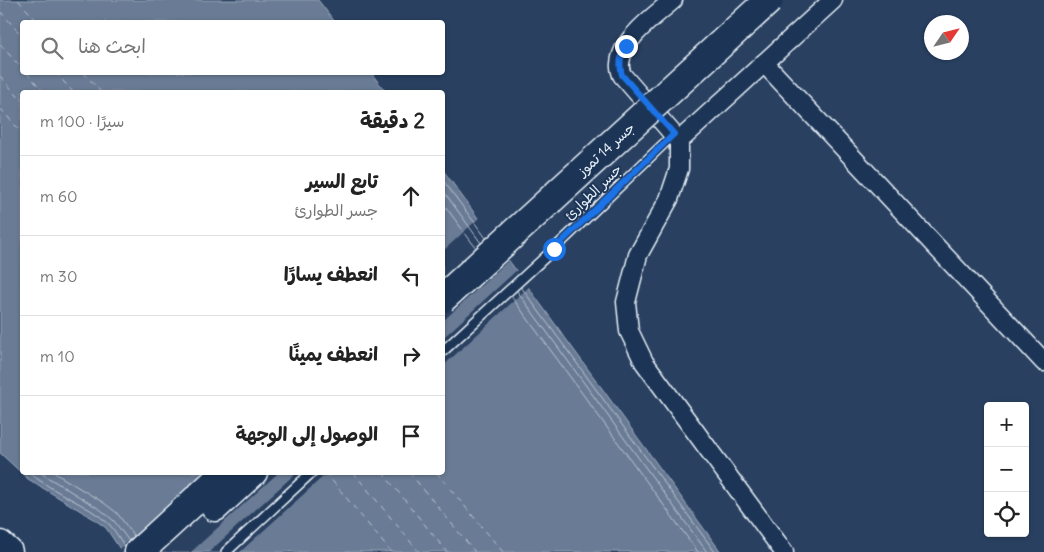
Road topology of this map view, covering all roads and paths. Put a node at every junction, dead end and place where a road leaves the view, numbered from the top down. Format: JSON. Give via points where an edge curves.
{"nodes":[{"id":1,"x":673,"y":0,"type":"edge"},
{"id":2,"x":741,"y":0,"type":"edge"},
{"id":3,"x":769,"y":0,"type":"edge"},
{"id":4,"x":833,"y":0,"type":"edge"},
{"id":5,"x":764,"y":63,"type":"junction"},
{"id":6,"x":676,"y":137,"type":"junction"},
{"id":7,"x":445,"y":271,"type":"edge"},
{"id":8,"x":445,"y":296,"type":"edge"},
{"id":9,"x":445,"y":349,"type":"edge"},
{"id":10,"x":1044,"y":362,"type":"edge"},
{"id":11,"x":223,"y":475,"type":"edge"},
{"id":12,"x":250,"y":475,"type":"edge"},
{"id":13,"x":309,"y":475,"type":"edge"},
{"id":14,"x":0,"y":545,"type":"edge"},
{"id":15,"x":8,"y":552,"type":"edge"},
{"id":16,"x":139,"y":552,"type":"edge"},
{"id":17,"x":166,"y":552,"type":"edge"},
{"id":18,"x":226,"y":552,"type":"edge"},
{"id":19,"x":784,"y":552,"type":"edge"}],
"edges":[{"from":1,"to":6,"type":"street","via":[[630,39],[619,65],[622,75]]},
{"from":2,"to":7,"type":"main road","name":"جسر 14 تموز"},
{"from":3,"to":8,"type":"main road","name":"جسر 14 تموز","bridge":true},
{"from":4,"to":5,"type":"street"},
{"from":5,"to":6,"type":"street"},
{"from":5,"to":10,"type":"street"},
{"from":6,"to":9,"type":"lane","name":"جسر الطوارئ"},
{"from":6,"to":19,"type":"street","via":[[679,169],[671,192],[638,255],[626,302],[629,331],[644,362]]},
{"from":11,"to":16,"type":"main road"},
{"from":12,"to":17,"type":"main road"},
{"from":13,"to":18,"type":"lane"},
{"from":14,"to":15,"type":"main road"}]}
